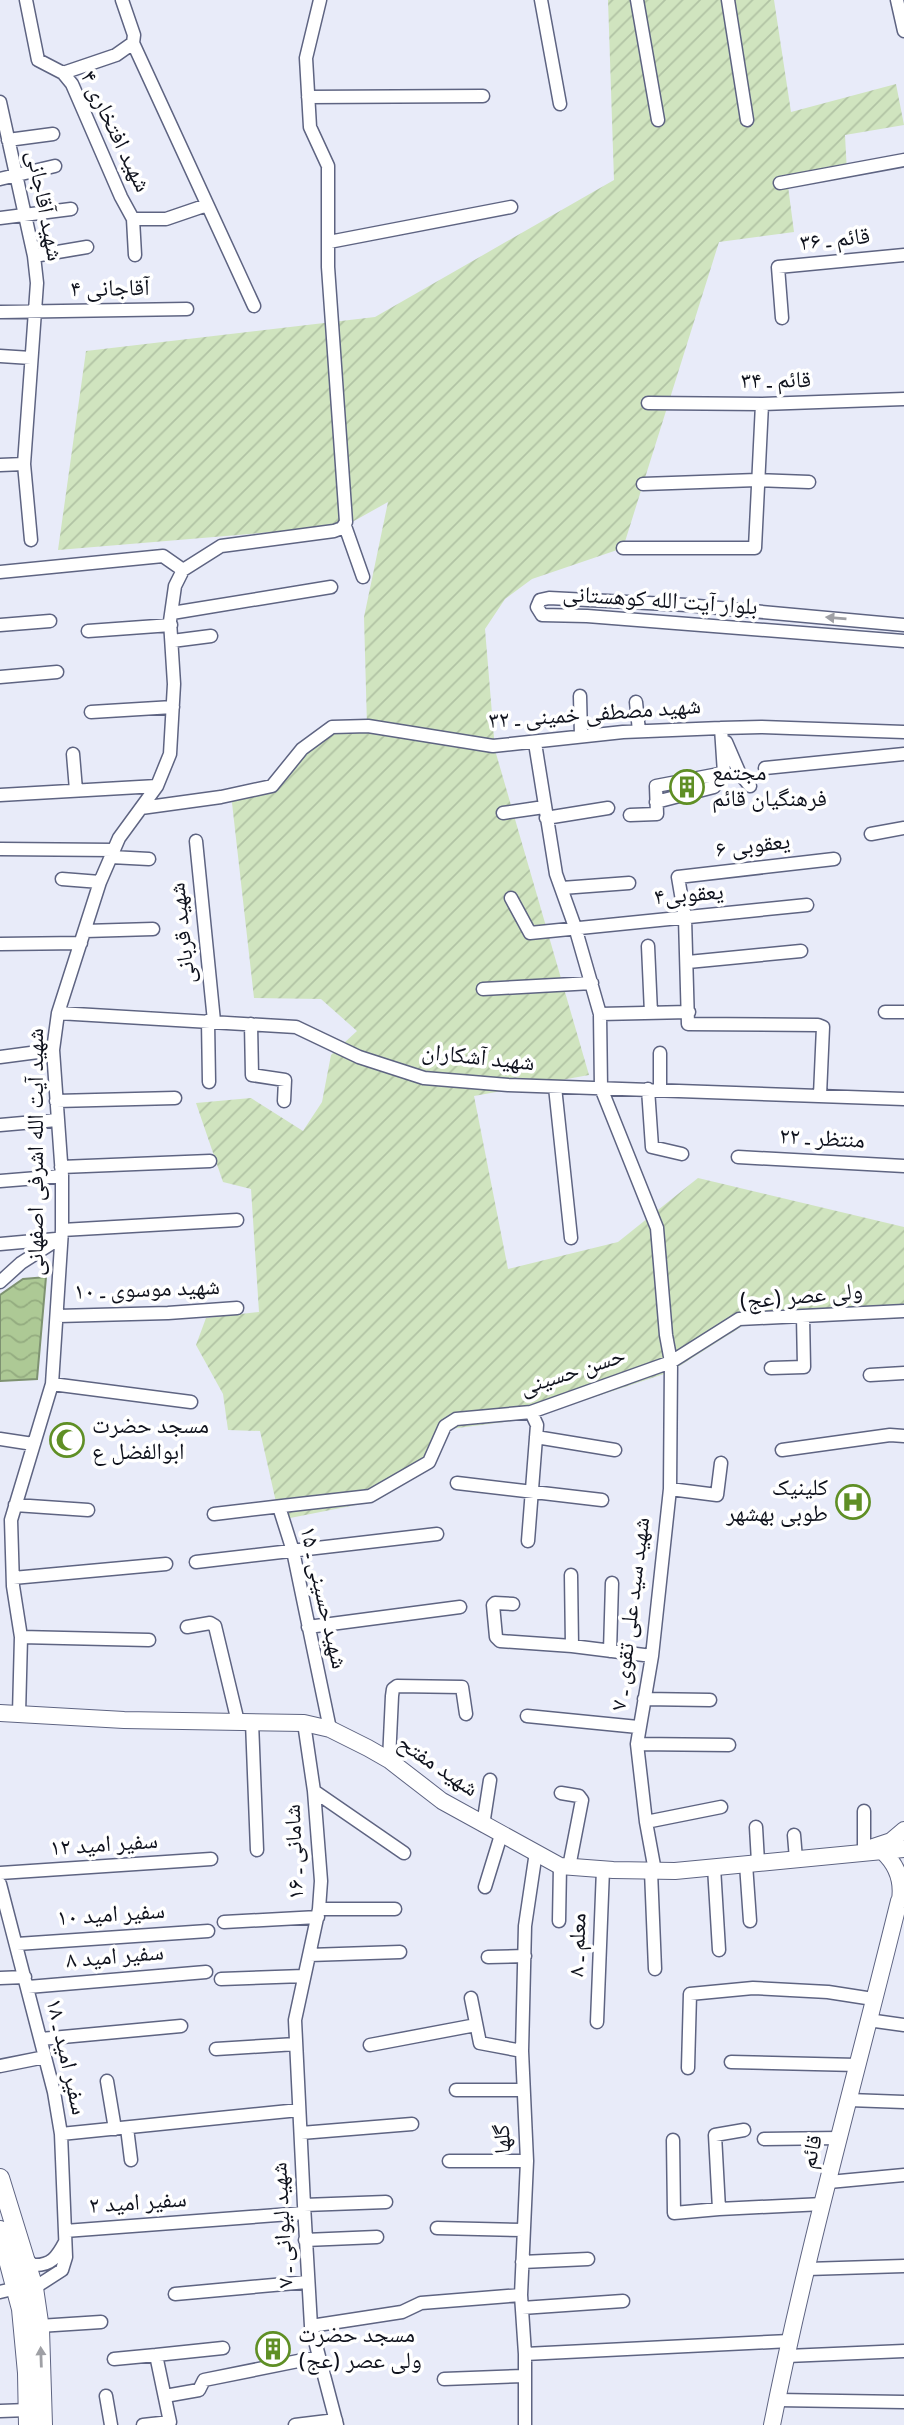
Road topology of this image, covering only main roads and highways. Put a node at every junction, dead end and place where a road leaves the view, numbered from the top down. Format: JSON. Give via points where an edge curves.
{"nodes":[{"id":1,"x":0,"y":2178,"type":"edge"},
{"id":2,"x":5,"y":2224,"type":"edge"},
{"id":3,"x":17,"y":2289,"type":"edge"},
{"id":4,"x":28,"y":2417,"type":"edge"},
{"id":5,"x":43,"y":2425,"type":"edge"}],
"edges":[{"from":1,"to":2,"type":"main road"},
{"from":2,"to":3,"type":"main road"},
{"from":2,"to":3,"type":"main road","via":[[24,2257]]},
{"from":3,"to":4,"type":"main road"},
{"from":5,"to":3,"type":"main road","one_way":true,"via":[[39,2326]]}]}
